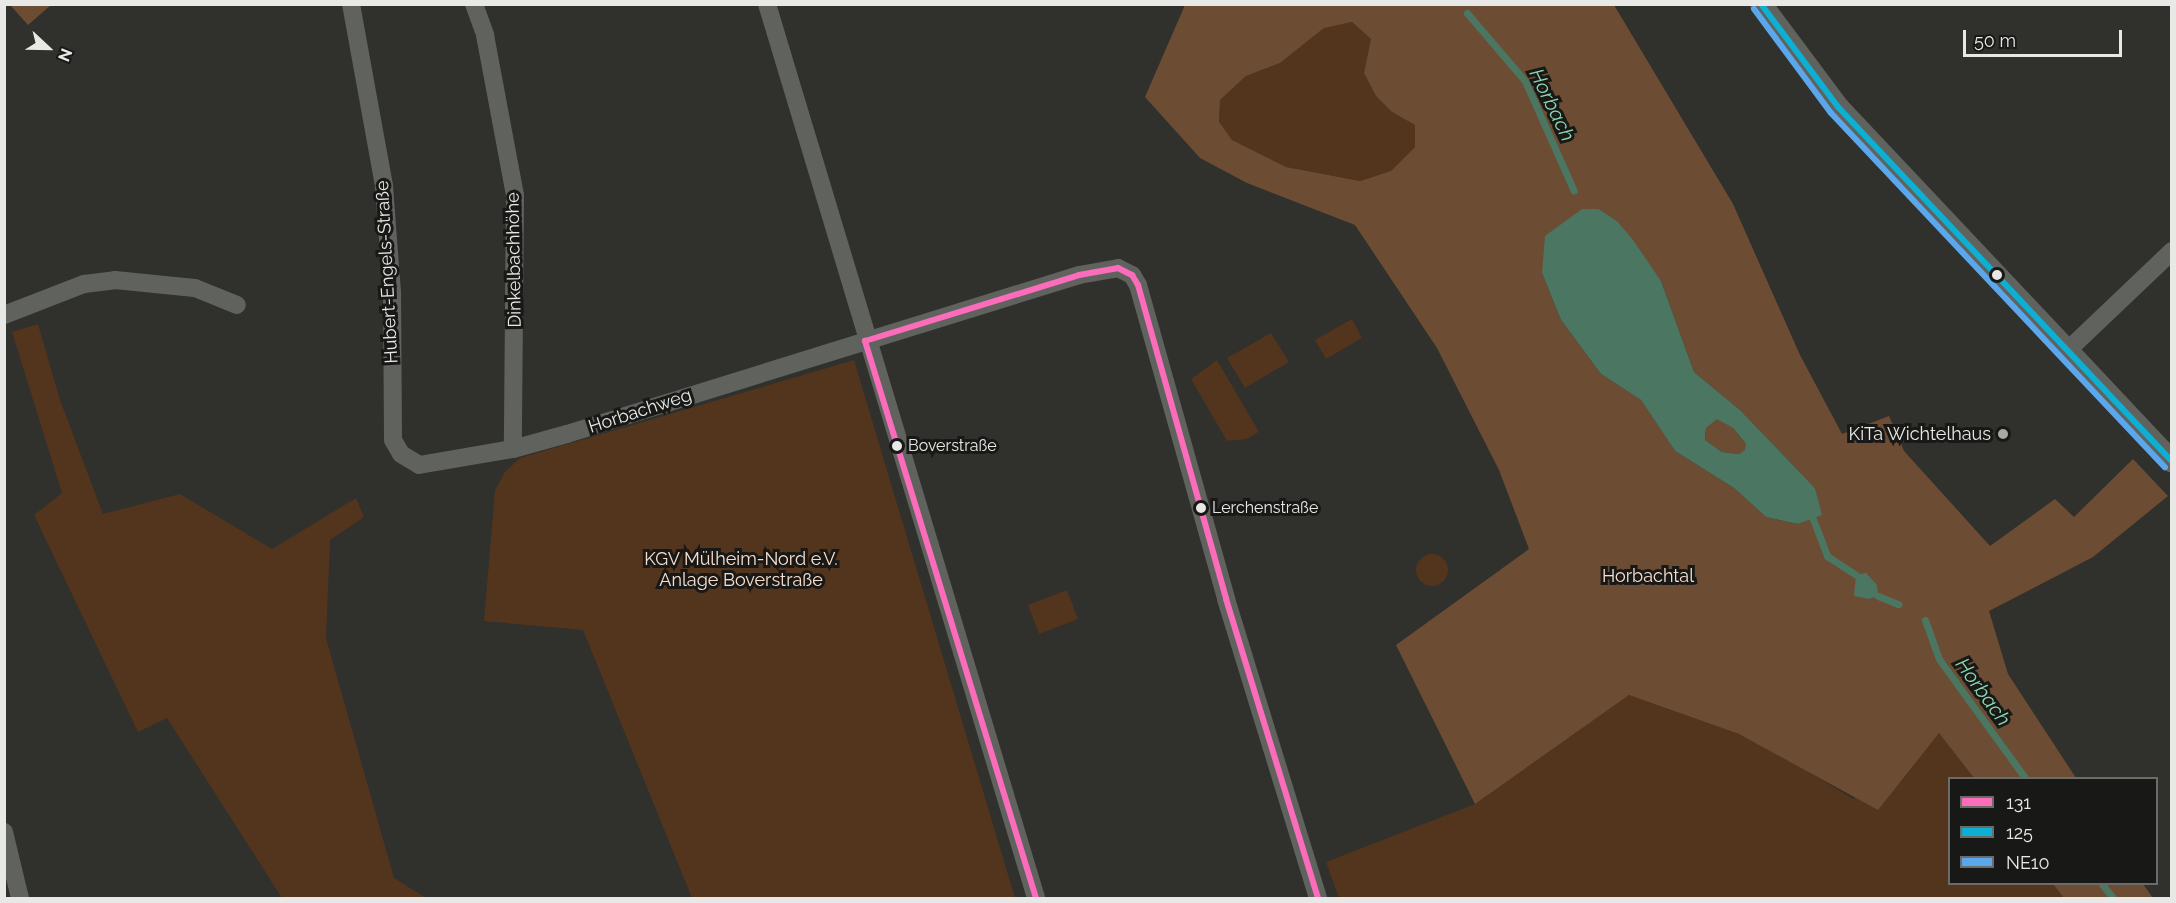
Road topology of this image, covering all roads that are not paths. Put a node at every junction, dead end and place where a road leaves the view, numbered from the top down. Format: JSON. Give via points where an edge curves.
{"nodes":[{"id":1,"x":351,"y":4,"type":"edge"},
{"id":2,"x":474,"y":4,"type":"edge"},
{"id":3,"x":767,"y":4,"type":"edge"},
{"id":4,"x":1761,"y":4,"type":"edge"},
{"id":5,"x":2172,"y":251,"type":"edge"},
{"id":6,"x":237,"y":305,"type":"dead end"},
{"id":7,"x":4,"y":315,"type":"edge"},
{"id":8,"x":865,"y":341,"type":"junction"},
{"id":9,"x":2067,"y":351,"type":"junction"},
{"id":10,"x":513,"y":448,"type":"junction"},
{"id":11,"x":411,"y":462,"type":"joint"},
{"id":12,"x":2172,"y":462,"type":"edge"},
{"id":13,"x":4,"y":832,"type":"edge"},
{"id":14,"x":20,"y":898,"type":"edge"},
{"id":15,"x":1036,"y":898,"type":"edge"},
{"id":16,"x":1318,"y":898,"type":"edge"}],
"edges":[{"from":1,"to":11,"type":"street","name":"Hubert-Engels-Straße","via":[[384,186],[392,292],[393,440]]},
{"from":2,"to":10,"type":"street","name":"Dinkelbachhöhe","via":[[485,35],[515,195]]},
{"from":3,"to":8,"type":"street"},
{"from":4,"to":9,"type":"street","via":[[1838,106]]},
{"from":5,"to":9,"type":"street"},
{"from":6,"to":7,"type":"street","via":[[195,288],[115,280],[84,284]]},
{"from":8,"to":10,"type":"street","name":"Horbachweg"},
{"from":8,"to":15,"type":"street"},
{"from":8,"to":16,"type":"street","via":[[1080,275],[1118,268],[1132,275]]},
{"from":9,"to":12,"type":"street"},
{"from":10,"to":11,"type":"street","name":"Horbachweg","via":[[428,465]]},
{"from":13,"to":14,"type":"street"}]}
